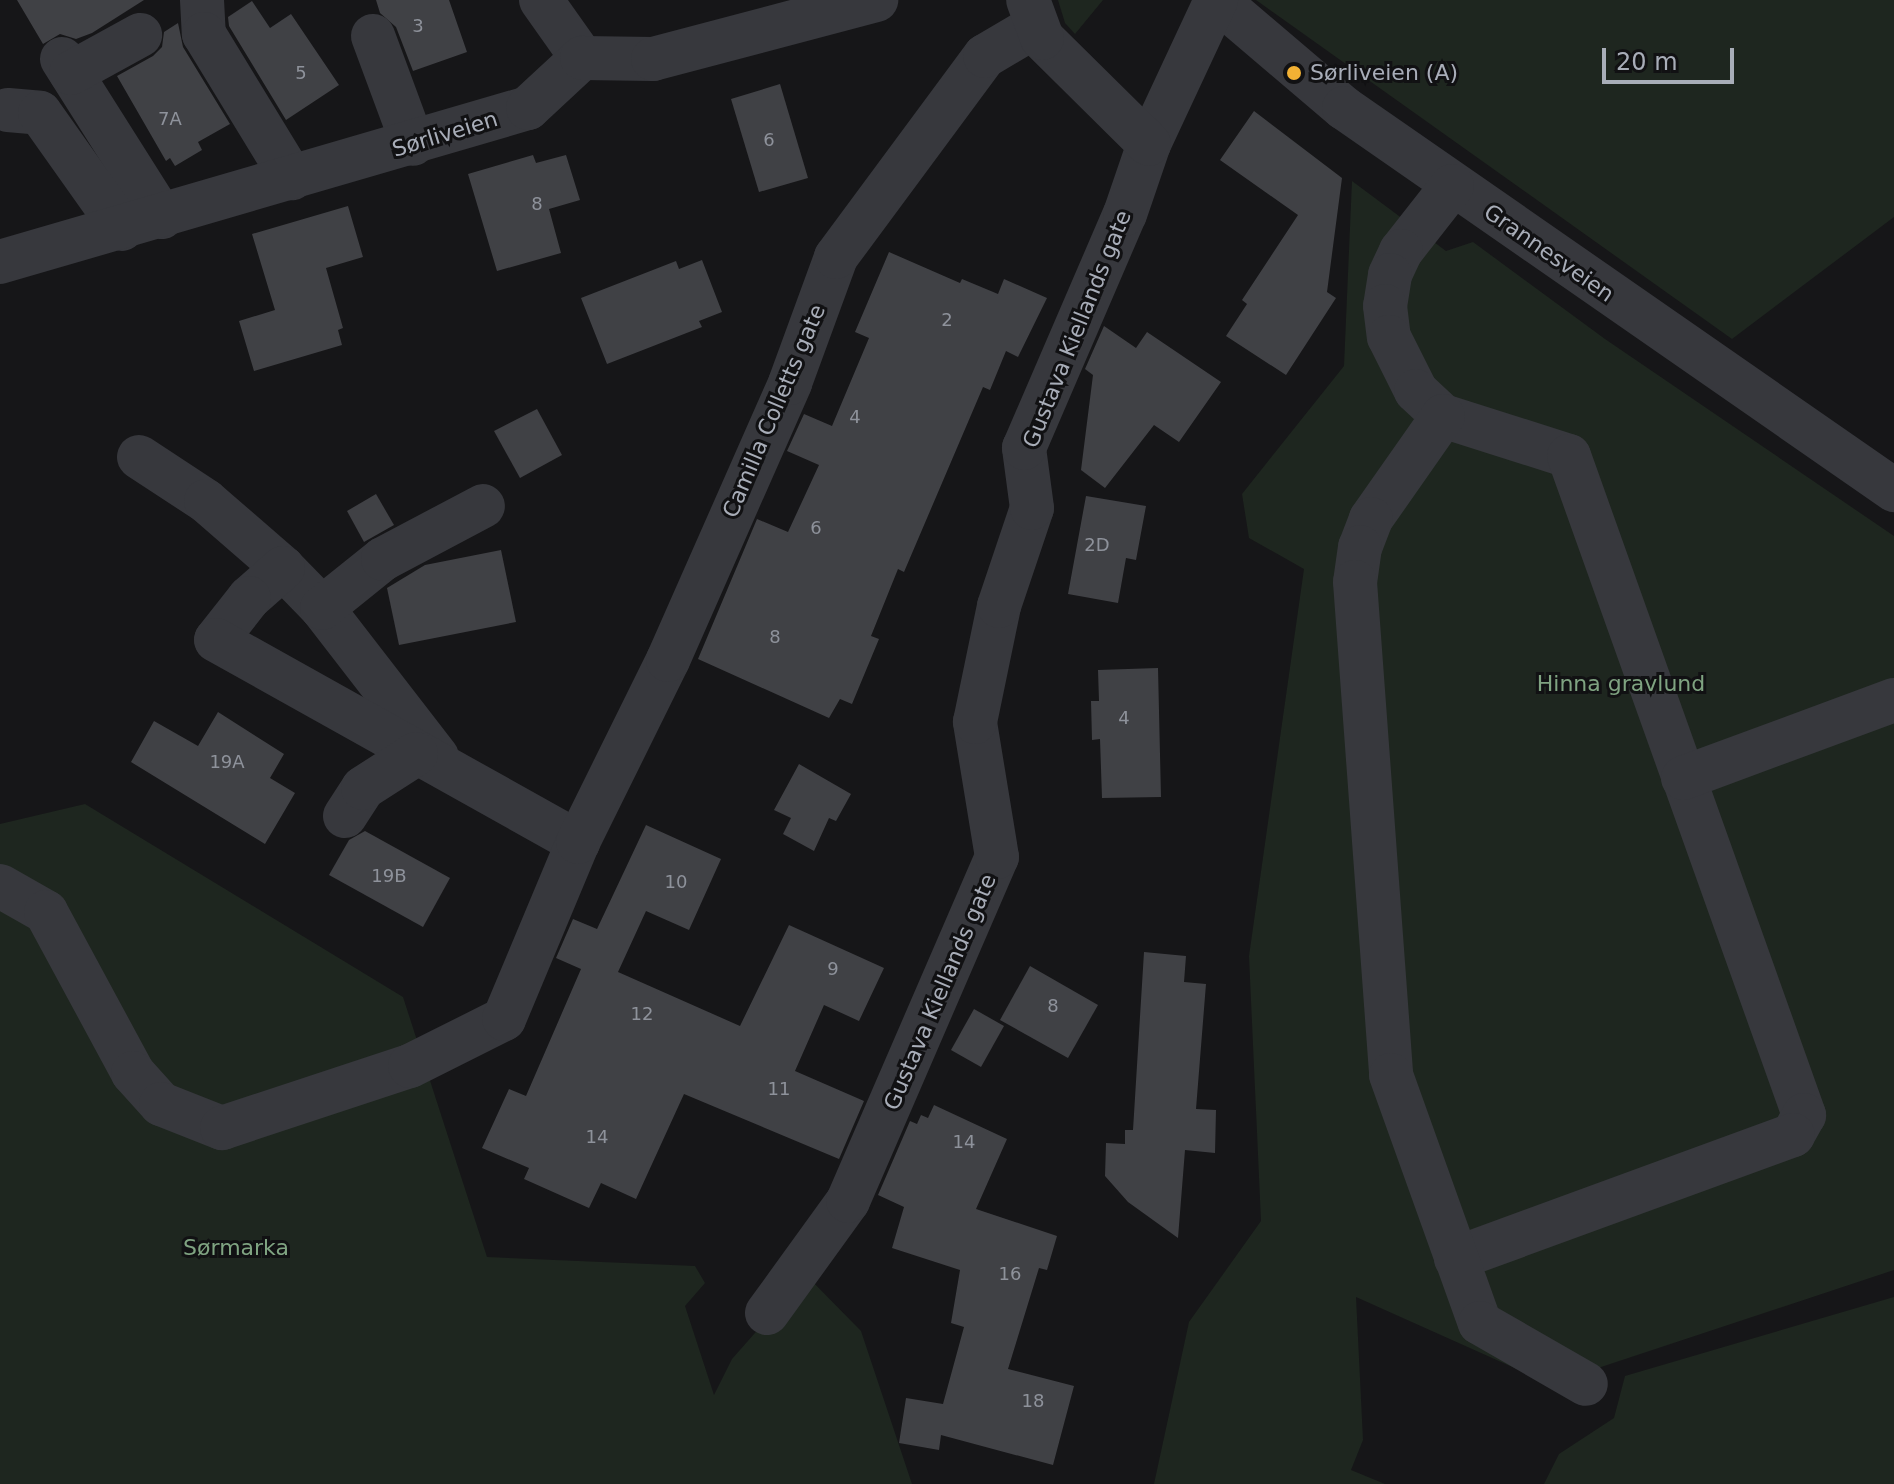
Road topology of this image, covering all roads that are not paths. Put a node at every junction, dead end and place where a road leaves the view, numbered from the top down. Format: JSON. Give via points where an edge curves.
{"nodes":[{"id":1,"x":202,"y":0,"type":"edge"},
{"id":2,"x":541,"y":0,"type":"edge"},
{"id":3,"x":876,"y":0,"type":"edge"},
{"id":4,"x":1216,"y":0,"type":"edge"},
{"id":5,"x":1031,"y":14,"type":"edge"},
{"id":6,"x":140,"y":35,"type":"dead end"},
{"id":7,"x":373,"y":36,"type":"dead end"},
{"id":8,"x":582,"y":58,"type":"junction"},
{"id":9,"x":8,"y":110,"type":"dead end"},
{"id":10,"x":413,"y":144,"type":"junction"},
{"id":11,"x":1149,"y":144,"type":"junction"},
{"id":12,"x":292,"y":178,"type":"junction"},
{"id":13,"x":1452,"y":186,"type":"junction"},
{"id":14,"x":142,"y":223,"type":"junction"},
{"id":15,"x":0,"y":262,"type":"edge"},
{"id":16,"x":1443,"y":416,"type":"junction"},
{"id":17,"x":139,"y":457,"type":"dead end"},
{"id":18,"x":1894,"y":490,"type":"edge"},
{"id":19,"x":483,"y":506,"type":"dead end"},
{"id":20,"x":283,"y":568,"type":"junction"},
{"id":21,"x":322,"y":608,"type":"junction"},
{"id":22,"x":1894,"y":700,"type":"edge"},
{"id":23,"x":433,"y":764,"type":"junction"},
{"id":24,"x":1683,"y":778,"type":"junction"},
{"id":25,"x":345,"y":816,"type":"dead end"},
{"id":26,"x":578,"y":842,"type":"junction"},
{"id":27,"x":0,"y":886,"type":"edge"},
{"id":28,"x":1456,"y":1258,"type":"junction"},
{"id":29,"x":767,"y":1313,"type":"dead end"},
{"id":30,"x":1586,"y":1384,"type":"dead end"}],
"edges":[{"from":1,"to":12,"type":"street","via":[[204,34],[218,48]]},
{"from":2,"to":8,"type":"street"},
{"from":3,"to":8,"type":"street","via":[[653,59]]},
{"from":4,"to":11,"type":"street","name":"Grannesveien"},
{"from":4,"to":13,"type":"street","name":"Grannesveien","via":[[1344,108]]},
{"from":5,"to":11,"type":"street"},
{"from":5,"to":26,"type":"street","name":"Camilla Colletts gate","via":[[985,56],[836,257],[790,383],[668,660]]},
{"from":6,"to":14,"type":"street","via":[[67,66]]},
{"from":7,"to":10,"type":"street"},
{"from":8,"to":10,"type":"street","name":"Sørliveien","via":[[528,108]]},
{"from":9,"to":14,"type":"street","via":[[40,113]]},
{"from":10,"to":12,"type":"street","name":"Sørliveien"},
{"from":11,"to":29,"type":"street","name":"Gustava Kiellands gate","via":[[1125,214],[1024,448],[1032,508],[999,606],[975,722],[997,857],[848,1201]]},
{"from":12,"to":14,"type":"street","name":"Sørliveien"},
{"from":13,"to":16,"type":"street","via":[[1401,251],[1385,306],[1389,337],[1401,366],[1416,391]]},
{"from":13,"to":18,"type":"street","name":"Grannesveien"},
{"from":14,"to":15,"type":"street","name":"Sørliveien"},
{"from":16,"to":24,"type":"street","via":[[1569,456]]},
{"from":16,"to":28,"type":"street","via":[[1371,519],[1355,582],[1391,1075]]},
{"from":17,"to":20,"type":"street","via":[[206,501]]},
{"from":19,"to":21,"type":"street","via":[[383,559]]},
{"from":20,"to":21,"type":"street"},
{"from":20,"to":23,"type":"street","via":[[249,598],[216,640]]},
{"from":21,"to":23,"type":"street"},
{"from":22,"to":24,"type":"street"},
{"from":23,"to":25,"type":"street","via":[[363,788]]},
{"from":23,"to":26,"type":"street"},
{"from":24,"to":28,"type":"street","via":[[1802,1106],[1804,1124],[1793,1135]]},
{"from":26,"to":27,"type":"street","name":"Camilla Colletts gate","via":[[504,1019],[410,1066],[222,1128],[161,1104],[133,1073],[46,912]]},
{"from":28,"to":30,"type":"street","via":[[1480,1323]]}]}
